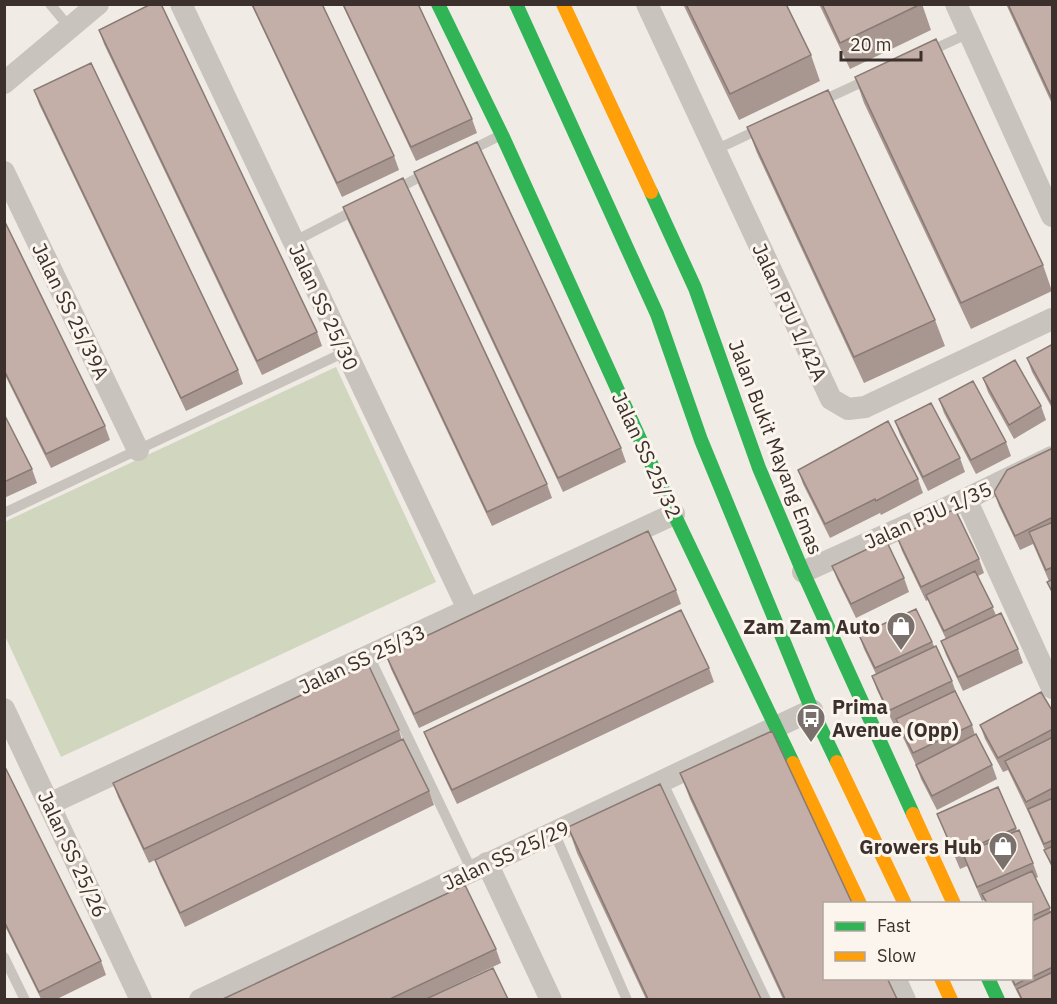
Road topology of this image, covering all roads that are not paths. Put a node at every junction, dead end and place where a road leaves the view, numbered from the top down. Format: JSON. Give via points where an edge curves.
{"nodes":[{"id":1,"x":50,"y":4,"type":"edge"},
{"id":2,"x":98,"y":4,"type":"edge"},
{"id":3,"x":181,"y":4,"type":"edge"},
{"id":4,"x":438,"y":4,"type":"edge"},
{"id":5,"x":516,"y":4,"type":"edge"},
{"id":6,"x":563,"y":4,"type":"edge"},
{"id":7,"x":647,"y":4,"type":"edge"},
{"id":8,"x":956,"y":4,"type":"edge"},
{"id":9,"x":70,"y":28,"type":"junction"},
{"id":10,"x":969,"y":33,"type":"junction"},
{"id":11,"x":916,"y":57,"type":"edge"},
{"id":12,"x":884,"y":72,"type":"edge"},
{"id":13,"x":4,"y":83,"type":"edge"},
{"id":14,"x":810,"y":106,"type":"edge"},
{"id":15,"x":768,"y":126,"type":"edge"},
{"id":16,"x":501,"y":135,"type":"junction"},
{"id":17,"x":715,"y":150,"type":"junction"},
{"id":18,"x":460,"y":156,"type":"edge"},
{"id":19,"x":439,"y":167,"type":"edge"},
{"id":20,"x":4,"y":172,"type":"edge"},
{"id":21,"x":1045,"y":179,"type":"edge"},
{"id":22,"x":387,"y":194,"type":"edge"},
{"id":23,"x":366,"y":205,"type":"edge"},
{"id":24,"x":1053,"y":216,"type":"edge"},
{"id":25,"x":293,"y":242,"type":"junction"},
{"id":26,"x":1053,"y":319,"type":"edge"},
{"id":27,"x":345,"y":352,"type":"junction"},
{"id":28,"x":138,"y":450,"type":"junction"},
{"id":29,"x":1053,"y":457,"type":"edge"},
{"id":30,"x":966,"y":499,"type":"junction"},
{"id":31,"x":4,"y":513,"type":"edge"},
{"id":32,"x":674,"y":514,"type":"junction"},
{"id":33,"x":803,"y":572,"type":"junction"},
{"id":34,"x":468,"y":609,"type":"junction"},
{"id":35,"x":369,"y":656,"type":"junction"},
{"id":36,"x":1053,"y":688,"type":"edge"},
{"id":37,"x":4,"y":709,"type":"edge"},
{"id":38,"x":812,"y":710,"type":"junction"},
{"id":39,"x":777,"y":726,"type":"junction"},
{"id":40,"x":662,"y":781,"type":"junction"},
{"id":41,"x":50,"y":804,"type":"junction"},
{"id":42,"x":554,"y":832,"type":"junction"},
{"id":43,"x":480,"y":867,"type":"junction"},
{"id":44,"x":860,"y":902,"type":"edge"},
{"id":45,"x":905,"y":902,"type":"edge"},
{"id":46,"x":954,"y":902,"type":"edge"},
{"id":47,"x":4,"y":957,"type":"edge"},
{"id":48,"x":896,"y":980,"type":"edge"},
{"id":49,"x":941,"y":980,"type":"edge"},
{"id":50,"x":989,"y":980,"type":"edge"},
{"id":51,"x":25,"y":999,"type":"edge"},
{"id":52,"x":141,"y":999,"type":"edge"},
{"id":53,"x":200,"y":999,"type":"edge"},
{"id":54,"x":551,"y":999,"type":"edge"},
{"id":55,"x":627,"y":999,"type":"edge"},
{"id":56,"x":766,"y":999,"type":"edge"},
{"id":57,"x":904,"y":999,"type":"edge"},
{"id":58,"x":951,"y":999,"type":"edge"},
{"id":59,"x":998,"y":999,"type":"edge"}],
"edges":[{"from":1,"to":9,"type":"lane"},
{"from":2,"to":9,"type":"street"},
{"from":3,"to":25,"type":"street","name":"Jalan SS 25/30"},
{"from":4,"to":16,"type":"main road","name":"Jalan SS 25/32"},
{"from":5,"to":38,"type":"main road","via":[[657,314],[701,440]]},
{"from":6,"to":33,"type":"main road","name":"Jalan Bukit Mayang Emas","via":[[694,288],[759,468]]},
{"from":7,"to":17,"type":"street","name":"Jalan PJU 1/42A"},
{"from":8,"to":10,"type":"street"},
{"from":9,"to":13,"type":"street"},
{"from":10,"to":11,"type":"lane"},
{"from":10,"to":21,"type":"street"},
{"from":12,"to":14,"type":"lane"},
{"from":15,"to":17,"type":"lane"},
{"from":16,"to":18,"type":"lane"},
{"from":16,"to":32,"type":"main road","name":"Jalan SS 25/32"},
{"from":17,"to":26,"type":"street","name":"Jalan PJU 1/42A","via":[[831,399],[848,409],[865,407]]},
{"from":19,"to":22,"type":"lane"},
{"from":20,"to":28,"type":"street","name":"Jalan SS 25/39A"},
{"from":21,"to":24,"type":"street"},
{"from":23,"to":25,"type":"lane"},
{"from":25,"to":27,"type":"street","name":"Jalan SS 25/30"},
{"from":27,"to":28,"type":"lane"},
{"from":27,"to":34,"type":"street","name":"Jalan SS 25/30"},
{"from":28,"to":31,"type":"lane"},
{"from":29,"to":30,"type":"street","name":"Jalan PJU 1/35"},
{"from":30,"to":33,"type":"street","name":"Jalan PJU 1/35"},
{"from":30,"to":36,"type":"street"},
{"from":32,"to":34,"type":"street","name":"Jalan SS 25/33"},
{"from":32,"to":39,"type":"main road","name":"Jalan SS 25/32"},
{"from":33,"to":46,"type":"main road","name":"Jalan Bukit Mayang Emas"},
{"from":34,"to":35,"type":"street","name":"Jalan SS 25/33"},
{"from":35,"to":41,"type":"street","name":"Jalan SS 25/33"},
{"from":35,"to":43,"type":"lane"},
{"from":37,"to":41,"type":"street","name":"Jalan SS 25/26"},
{"from":38,"to":39,"type":"street","name":"Jalan SS 25/29"},
{"from":38,"to":45,"type":"main road"},
{"from":39,"to":40,"type":"street","name":"Jalan SS 25/29"},
{"from":39,"to":44,"type":"main road","name":"Jalan SS 25/32"},
{"from":40,"to":42,"type":"street","name":"Jalan SS 25/29"},
{"from":40,"to":56,"type":"lane"},
{"from":41,"to":52,"type":"street","name":"Jalan SS 25/26"},
{"from":42,"to":43,"type":"street","name":"Jalan SS 25/29"},
{"from":42,"to":55,"type":"lane"},
{"from":43,"to":53,"type":"street","name":"Jalan SS 25/29"},
{"from":43,"to":54,"type":"street"},
{"from":47,"to":51,"type":"lane"},
{"from":48,"to":57,"type":"street"},
{"from":49,"to":58,"type":"main road"},
{"from":50,"to":59,"type":"main road"}]}
